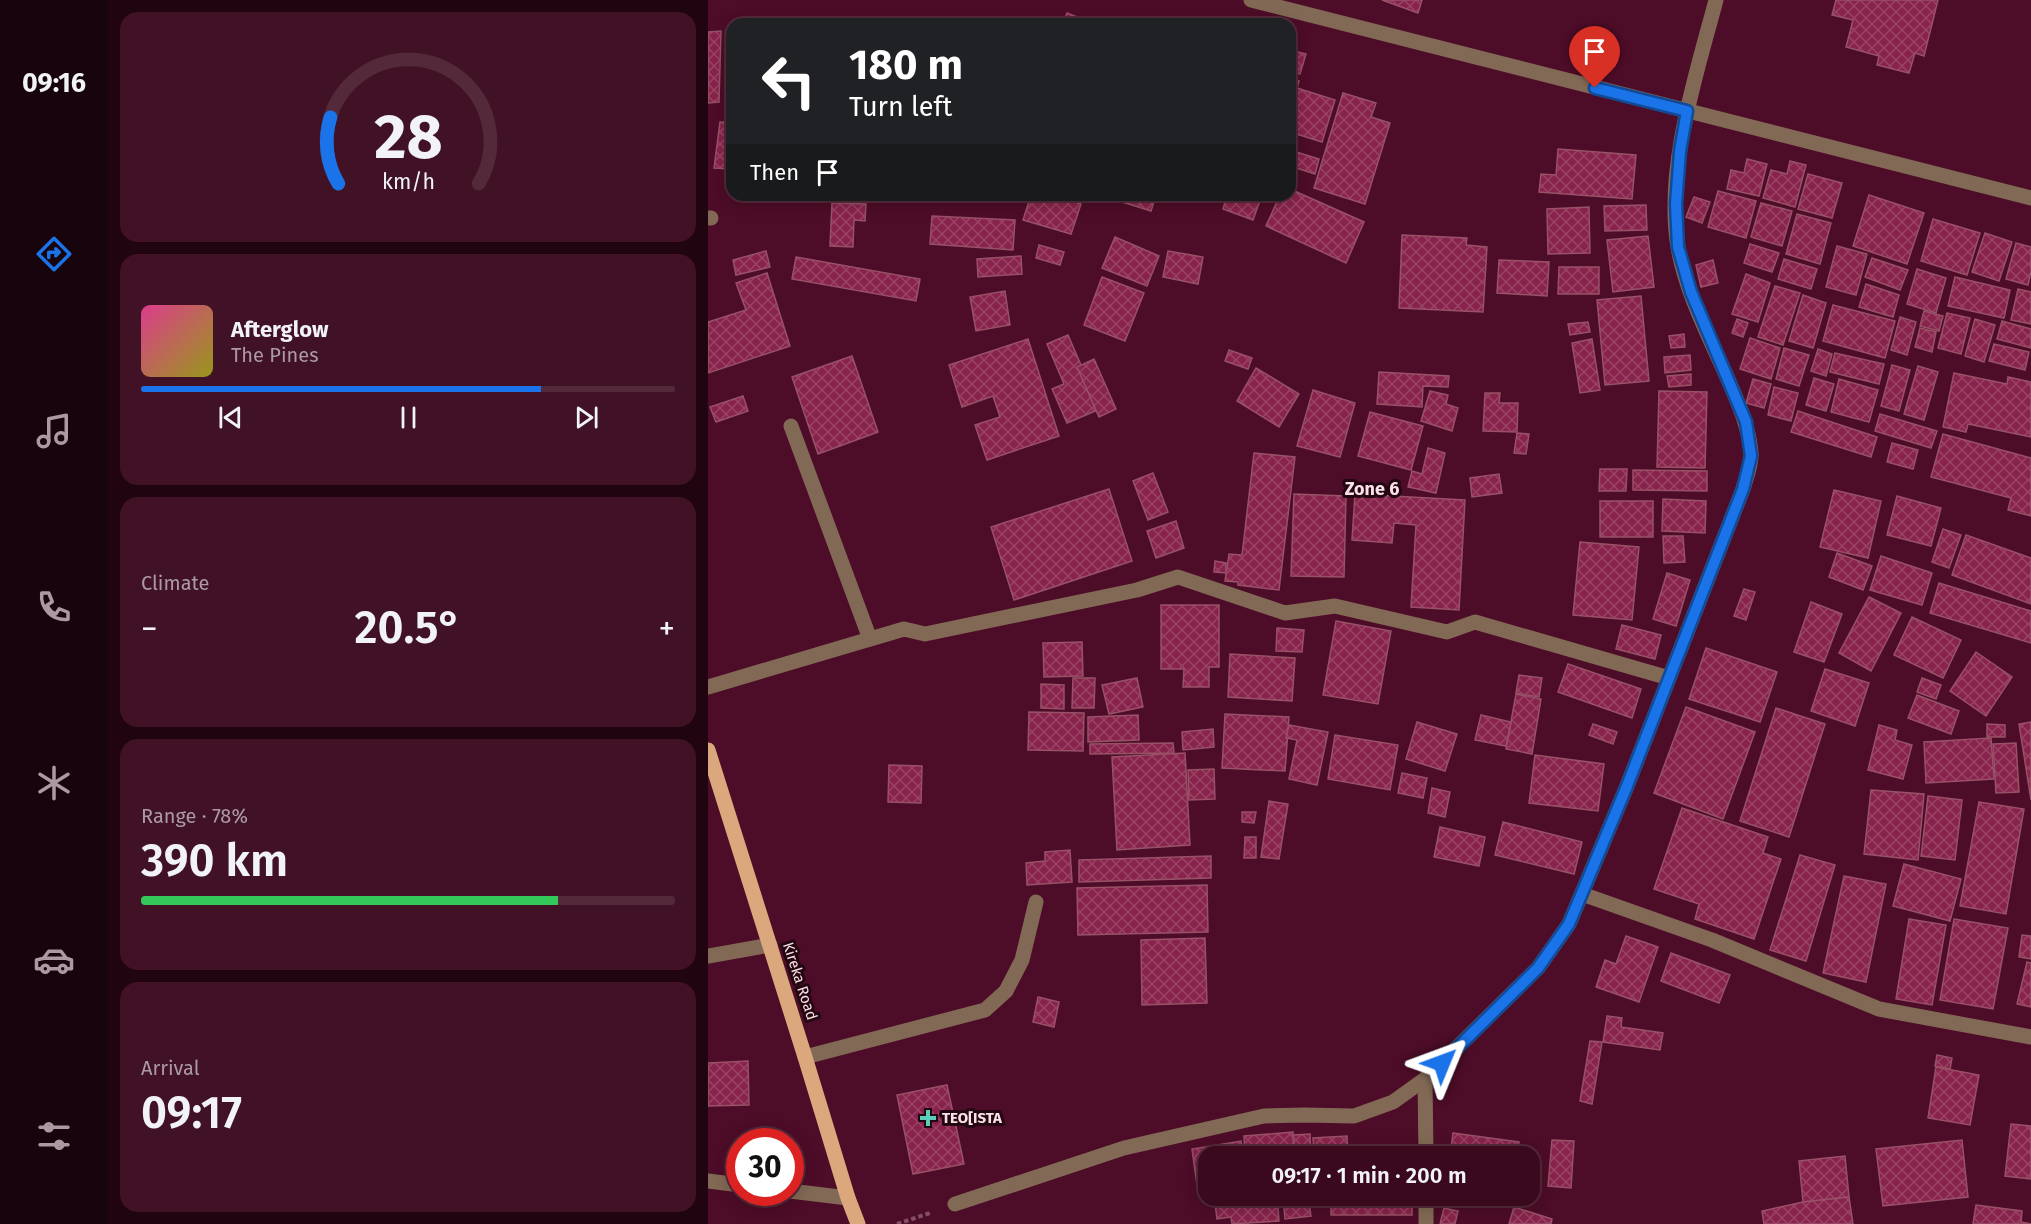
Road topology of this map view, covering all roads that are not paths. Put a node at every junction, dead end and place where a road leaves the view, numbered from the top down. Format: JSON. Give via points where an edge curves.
{"nodes":[{"id":1,"x":1251,"y":0,"type":"edge"},
{"id":2,"x":1716,"y":0,"type":"edge"},
{"id":3,"x":1687,"y":111,"type":"junction"},
{"id":4,"x":2031,"y":198,"type":"edge"},
{"id":5,"x":791,"y":426,"type":"dead end"},
{"id":6,"x":870,"y":639,"type":"junction"},
{"id":7,"x":1669,"y":678,"type":"junction"},
{"id":8,"x":708,"y":687,"type":"edge"},
{"id":9,"x":708,"y":750,"type":"edge"},
{"id":10,"x":1582,"y":894,"type":"junction"},
{"id":11,"x":1036,"y":902,"type":"dead end"},
{"id":12,"x":770,"y":945,"type":"junction"},
{"id":13,"x":708,"y":956,"type":"edge"},
{"id":14,"x":2031,"y":1037,"type":"edge"},
{"id":15,"x":806,"y":1057,"type":"junction"},
{"id":16,"x":1425,"y":1079,"type":"junction"},
{"id":17,"x":1426,"y":1146,"type":"edge"},
{"id":18,"x":708,"y":1181,"type":"edge"},
{"id":19,"x":726,"y":1183,"type":"edge"},
{"id":20,"x":804,"y":1193,"type":"edge"},
{"id":21,"x":848,"y":1198,"type":"junction"},
{"id":22,"x":955,"y":1204,"type":"road end"},
{"id":23,"x":1426,"y":1206,"type":"edge"},
{"id":24,"x":858,"y":1224,"type":"edge"},
{"id":25,"x":1426,"y":1224,"type":"edge"}],
"edges":[{"from":1,"to":3,"type":"street"},
{"from":2,"to":3,"type":"street"},
{"from":3,"to":4,"type":"street"},
{"from":3,"to":7,"type":"street","via":[[1676,204],[1678,247],[1691,292],[1746,422],[1751,456],[1743,489]]},
{"from":5,"to":6,"type":"street"},
{"from":6,"to":7,"type":"street","via":[[904,629],[925,634],[1137,590],[1178,577],[1285,613],[1335,606],[1447,632],[1475,622]]},
{"from":6,"to":8,"type":"street"},
{"from":7,"to":10,"type":"street"},
{"from":9,"to":12,"type":"main road","name":"Kireka Road"},
{"from":10,"to":14,"type":"street","via":[[1712,940],[1879,1009]]},
{"from":10,"to":16,"type":"street","via":[[1569,924],[1538,968]]},
{"from":11,"to":15,"type":"street","via":[[1022,960],[1006,991],[985,1011]]},
{"from":12,"to":13,"type":"street"},
{"from":12,"to":15,"type":"main road","name":"Kireka Road"},
{"from":15,"to":21,"type":"main road","name":"Kireka Road"},
{"from":16,"to":17,"type":"street"},
{"from":16,"to":22,"type":"street","via":[[1393,1102],[1354,1116],[1264,1116],[1124,1148]]},
{"from":18,"to":19,"type":"street"},
{"from":20,"to":21,"type":"street"},
{"from":21,"to":24,"type":"main road","name":"Kireka Road"},
{"from":23,"to":25,"type":"street"}]}
